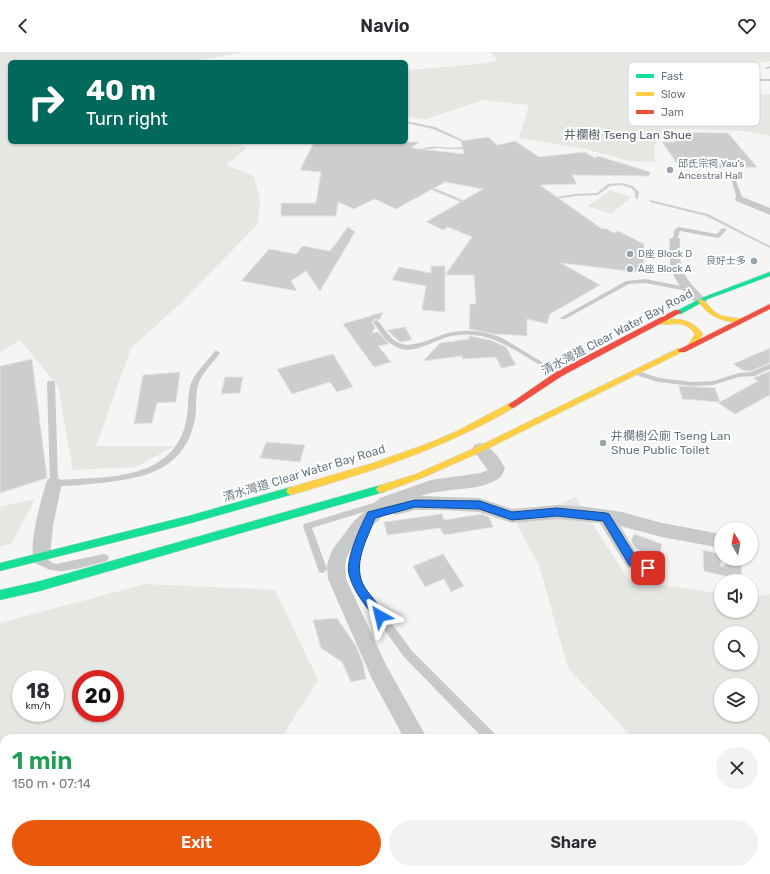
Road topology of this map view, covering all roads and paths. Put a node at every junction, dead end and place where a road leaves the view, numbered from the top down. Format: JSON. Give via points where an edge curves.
{"nodes":[{"id":1,"x":760,"y":80,"type":"edge"},
{"id":2,"x":770,"y":80,"type":"edge"},
{"id":3,"x":734,"y":179,"type":"dead end"},
{"id":4,"x":740,"y":199,"type":"joint"},
{"id":5,"x":770,"y":212,"type":"edge"},
{"id":6,"x":724,"y":229,"type":"dead end"},
{"id":7,"x":675,"y":239,"type":"joint"},
{"id":8,"x":770,"y":274,"type":"edge"},
{"id":9,"x":687,"y":289,"type":"junction"},
{"id":10,"x":701,"y":301,"type":"junction"},
{"id":11,"x":770,"y":306,"type":"edge"},
{"id":12,"x":563,"y":318,"type":"dead end"},
{"id":13,"x":740,"y":321,"type":"junction"},
{"id":14,"x":376,"y":322,"type":"dead end"},
{"id":15,"x":655,"y":323,"type":"junction"},
{"id":16,"x":692,"y":345,"type":"junction"},
{"id":17,"x":217,"y":353,"type":"dead end"},
{"id":18,"x":770,"y":366,"type":"edge"},
{"id":19,"x":638,"y":373,"type":"junction"},
{"id":20,"x":559,"y":374,"type":"junction"},
{"id":21,"x":51,"y":383,"type":"dead end"},
{"id":22,"x":480,"y":449,"type":"junction"},
{"id":23,"x":54,"y":483,"type":"junction"},
{"id":24,"x":401,"y":497,"type":"junction"},
{"id":25,"x":372,"y":515,"type":"junction"},
{"id":26,"x":606,"y":517,"type":"junction"},
{"id":27,"x":714,"y":540,"type":"edge"},
{"id":28,"x":41,"y":558,"type":"junction"},
{"id":29,"x":129,"y":561,"type":"junction"},
{"id":30,"x":0,"y":567,"type":"edge"},
{"id":31,"x":322,"y":568,"type":"dead end"},
{"id":32,"x":648,"y":568,"type":"dead end"},
{"id":33,"x":0,"y":595,"type":"edge"},
{"id":34,"x":414,"y":734,"type":"edge"},
{"id":35,"x":487,"y":734,"type":"edge"}],
"edges":[{"from":1,"to":2,"type":"lane"},
{"from":3,"to":4,"type":"lane"},
{"from":4,"to":5,"type":"street"},
{"from":6,"to":7,"type":"lane","via":[[718,236],[679,229]]},
{"from":7,"to":9,"type":"street","via":[[674,250],[679,278]]},
{"from":8,"to":10,"type":"main road","name":"清水灣道 Clear Water Bay Road"},
{"from":9,"to":10,"type":"street"},
{"from":9,"to":12,"type":"lane","via":[[644,281],[628,282]]},
{"from":10,"to":13,"type":"main road","via":[[708,313],[713,316]]},
{"from":10,"to":15,"type":"main road","name":"清水灣道 Clear Water Bay Road"},
{"from":11,"to":13,"type":"main road"},
{"from":13,"to":16,"type":"main road"},
{"from":14,"to":20,"type":"lane","via":[[395,344],[402,346],[419,345],[456,333],[490,335]]},
{"from":15,"to":16,"type":"main road","via":[[677,320],[686,322],[696,328],[699,334]]},
{"from":15,"to":20,"type":"main road","name":"清水灣道 Clear Water Bay Road"},
{"from":16,"to":19,"type":"main road"},
{"from":17,"to":23,"type":"lane","via":[[194,385],[191,419],[184,441],[174,455],[159,466],[129,476]]},
{"from":18,"to":19,"type":"lane","via":[[752,374],[713,383],[692,384],[658,380]]},
{"from":19,"to":22,"type":"main road"},
{"from":20,"to":28,"type":"main road","name":"清水灣道 Clear Water Bay Road","via":[[491,418],[453,436],[368,469]]},
{"from":21,"to":23,"type":"lane"},
{"from":22,"to":24,"type":"street","via":[[496,466],[494,474],[484,479],[431,486]]},
{"from":22,"to":29,"type":"main road","via":[[419,476]]},
{"from":23,"to":28,"type":"street","via":[[44,526]]},
{"from":24,"to":25,"type":"street","via":[[386,503]]},
{"from":24,"to":31,"type":"lane","via":[[307,526]]},
{"from":25,"to":26,"type":"street","via":[[415,503],[443,503],[480,505],[512,516],[557,512]]},
{"from":25,"to":34,"type":"street","via":[[360,526],[338,555],[337,579],[379,672]]},
{"from":25,"to":35,"type":"lane","via":[[355,556],[353,572],[360,590],[408,654]]},
{"from":26,"to":27,"type":"street"},
{"from":26,"to":32,"type":"street","via":[[633,562]]},
{"from":28,"to":29,"type":"lane","via":[[52,568],[67,567],[101,558]]},
{"from":28,"to":30,"type":"main road","name":"清水灣道 Clear Water Bay Road"},
{"from":29,"to":33,"type":"main road"}]}
